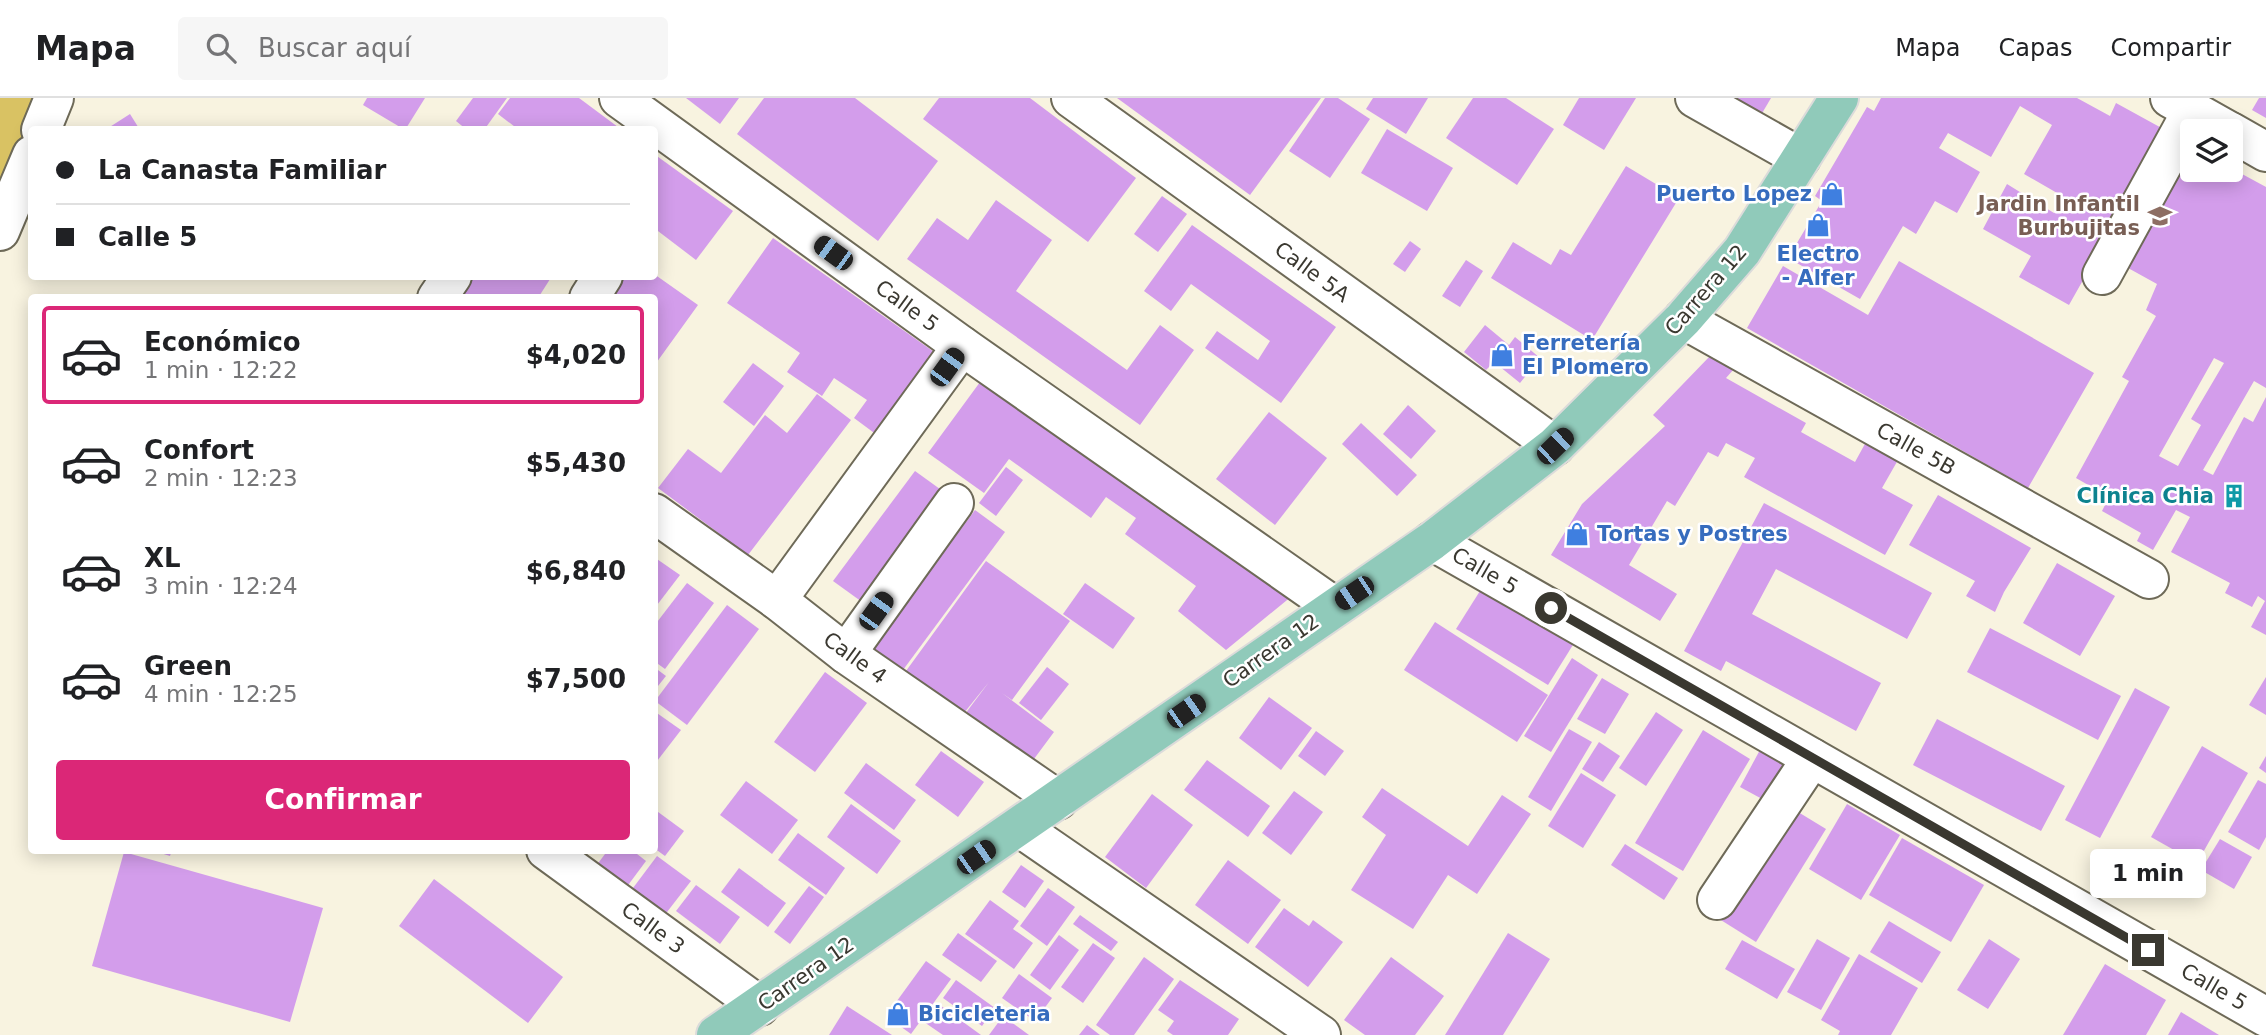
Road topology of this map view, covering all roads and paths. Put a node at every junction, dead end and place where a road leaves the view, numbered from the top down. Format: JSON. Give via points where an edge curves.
{"nodes":[{"id":1,"x":54,"y":98,"type":"edge"},
{"id":2,"x":619,"y":98,"type":"edge"},
{"id":3,"x":1070,"y":98,"type":"edge"},
{"id":4,"x":1695,"y":98,"type":"edge"},
{"id":5,"x":1839,"y":98,"type":"edge"},
{"id":6,"x":2181,"y":104,"type":"edge"},
{"id":7,"x":2207,"y":119,"type":"edge"},
{"id":8,"x":43,"y":126,"type":"edge"},
{"id":9,"x":658,"y":126,"type":"edge"},
{"id":10,"x":658,"y":126,"type":"edge"},
{"id":11,"x":2243,"y":139,"type":"edge"},
{"id":12,"x":2266,"y":152,"type":"edge"},
{"id":13,"x":1801,"y":158,"type":"junction"},
{"id":14,"x":28,"y":164,"type":"edge"},
{"id":15,"x":0,"y":231,"type":"edge"},
{"id":16,"x":2102,"y":275,"type":"dead end"},
{"id":17,"x":1683,"y":319,"type":"junction"},
{"id":18,"x":962,"y":346,"type":"junction"},
{"id":19,"x":1555,"y":446,"type":"junction"},
{"id":20,"x":954,"y":503,"type":"dead end"},
{"id":21,"x":658,"y":516,"type":"edge"},
{"id":22,"x":1432,"y":541,"type":"junction"},
{"id":23,"x":2149,"y":579,"type":"dead end"},
{"id":24,"x":777,"y":600,"type":"junction"},
{"id":25,"x":1335,"y":607,"type":"junction"},
{"id":26,"x":846,"y":654,"type":"junction"},
{"id":27,"x":1812,"y":758,"type":"junction"},
{"id":28,"x":1058,"y":800,"type":"junction"},
{"id":29,"x":1019,"y":827,"type":"junction"},
{"id":30,"x":551,"y":854,"type":"edge"},
{"id":31,"x":1717,"y":900,"type":"dead end"},
{"id":32,"x":760,"y":1006,"type":"junction"},
{"id":33,"x":2266,"y":1017,"type":"edge"},
{"id":34,"x":1297,"y":1029,"type":"edge"},
{"id":35,"x":716,"y":1035,"type":"edge"}],
"edges":[{"from":1,"to":8,"type":"street"},
{"from":2,"to":10,"type":"street","name":"Calle 5"},
{"from":3,"to":19,"type":"street","name":"Calle 5A"},
{"from":4,"to":13,"type":"street"},
{"from":5,"to":13,"type":"main road","name":"Carrera 12"},
{"from":6,"to":7,"type":"street"},
{"from":6,"to":16,"type":"street"},
{"from":9,"to":18,"type":"street","name":"Calle 5"},
{"from":11,"to":12,"type":"street"},
{"from":13,"to":17,"type":"main road","name":"Carrera 12","via":[[1742,251]]},
{"from":14,"to":15,"type":"street"},
{"from":17,"to":19,"type":"main road","name":"Carrera 12"},
{"from":17,"to":23,"type":"street","name":"Calle 5B"},
{"from":18,"to":24,"type":"street"},
{"from":18,"to":25,"type":"street","name":"Calle 5"},
{"from":19,"to":22,"type":"main road","name":"Carrera 12"},
{"from":20,"to":26,"type":"street"},
{"from":21,"to":24,"type":"street","name":"Calle 4"},
{"from":22,"to":25,"type":"main road","name":"Carrera 12"},
{"from":22,"to":27,"type":"street","name":"Calle 5"},
{"from":24,"to":26,"type":"street","name":"Calle 4"},
{"from":25,"to":28,"type":"main road","name":"Carrera 12"},
{"from":26,"to":28,"type":"street","name":"Calle 4"},
{"from":27,"to":31,"type":"street"},
{"from":27,"to":33,"type":"street","name":"Calle 5"},
{"from":28,"to":29,"type":"main road","name":"Carrera 12"},
{"from":29,"to":32,"type":"main road","name":"Carrera 12"},
{"from":29,"to":34,"type":"street"},
{"from":30,"to":32,"type":"street","name":"Calle 3"},
{"from":32,"to":35,"type":"main road","name":"Carrera 12"}]}
